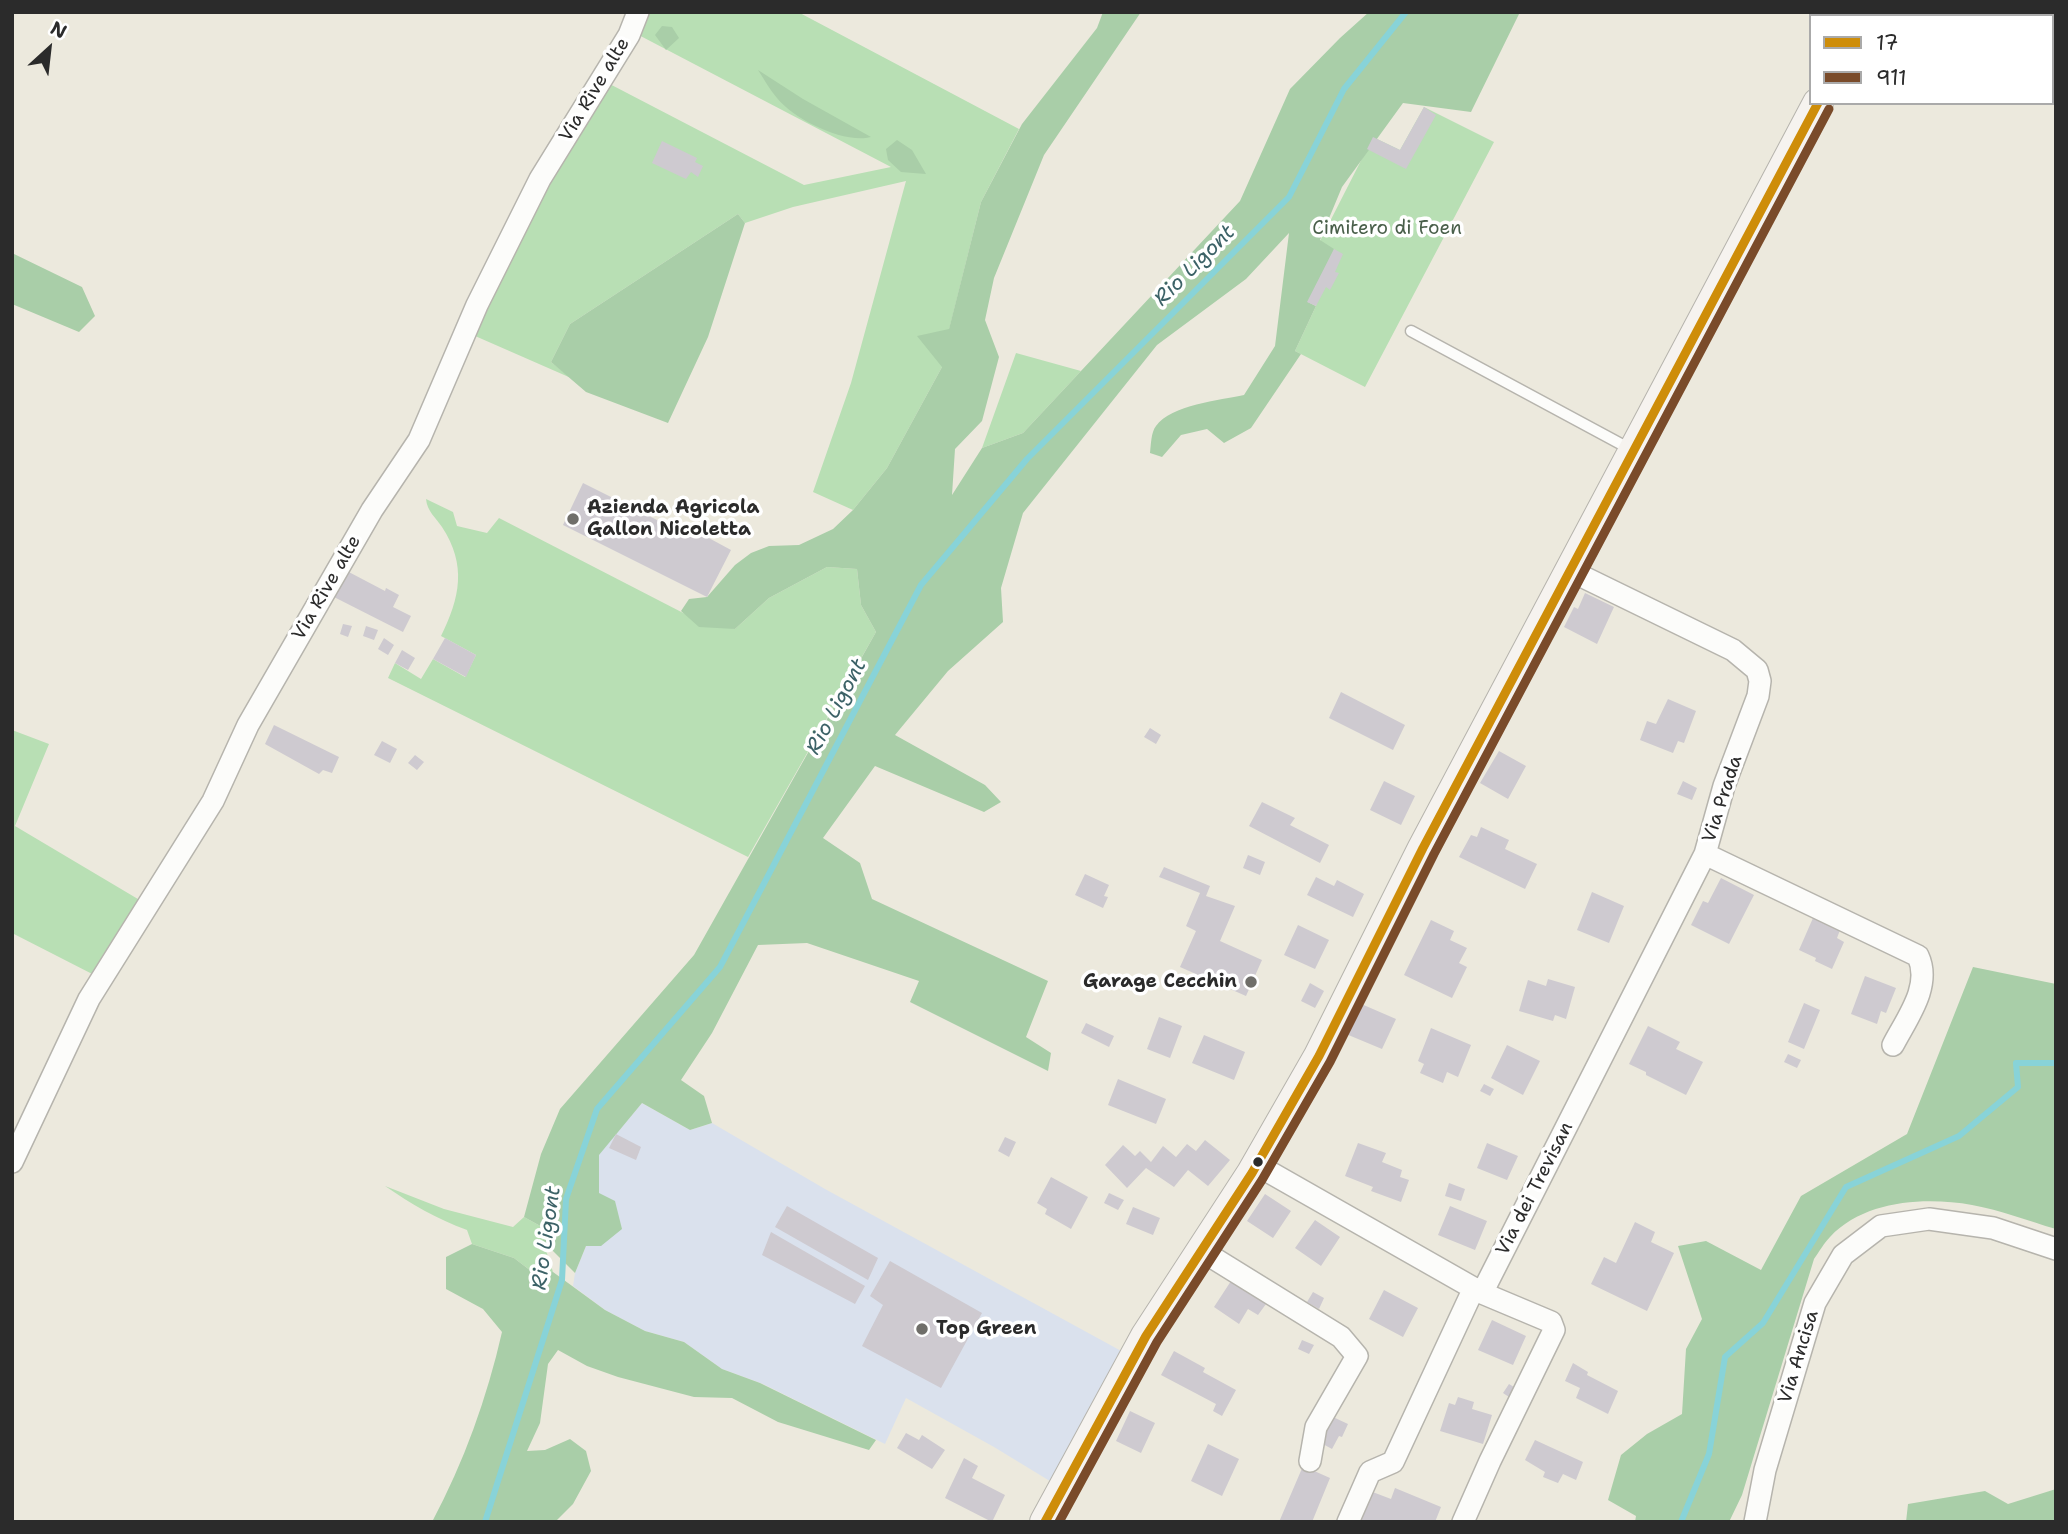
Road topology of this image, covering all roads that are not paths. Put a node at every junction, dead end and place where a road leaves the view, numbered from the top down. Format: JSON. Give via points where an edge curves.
{"nodes":[{"id":1,"x":638,"y":12,"type":"edge"},
{"id":2,"x":1817,"y":105,"type":"edge"},
{"id":3,"x":1411,"y":331,"type":"dead end"},
{"id":4,"x":1635,"y":452,"type":"junction"},
{"id":5,"x":1569,"y":570,"type":"junction"},
{"id":6,"x":1705,"y":854,"type":"junction"},
{"id":7,"x":1893,"y":1045,"type":"dead end"},
{"id":8,"x":12,"y":1163,"type":"edge"},
{"id":9,"x":1257,"y":1165,"type":"junction"},
{"id":10,"x":2056,"y":1249,"type":"edge"},
{"id":11,"x":1202,"y":1251,"type":"junction"},
{"id":12,"x":1478,"y":1291,"type":"junction"},
{"id":13,"x":1310,"y":1461,"type":"dead end"},
{"id":14,"x":1045,"y":1522,"type":"edge"},
{"id":15,"x":1348,"y":1522,"type":"edge"},
{"id":16,"x":1463,"y":1522,"type":"edge"},
{"id":17,"x":1755,"y":1522,"type":"edge"}],
"edges":[{"from":1,"to":8,"type":"street","name":"Via Rive alte","via":[[629,35],[540,179],[477,305],[419,440],[372,510],[248,725],[213,802],[89,999]]},
{"from":2,"to":4,"type":"main road"},
{"from":3,"to":4,"type":"lane"},
{"from":4,"to":5,"type":"main road"},
{"from":5,"to":6,"type":"street","name":"Via Prada","via":[[1732,650],[1757,670],[1758,696],[1724,786]]},
{"from":5,"to":9,"type":"main road","via":[[1319,1056]]},
{"from":6,"to":7,"type":"street","name":"Via Prada","via":[[1918,956],[1923,983]]},
{"from":6,"to":12,"type":"street","name":"Via dei Trevisan"},
{"from":9,"to":11,"type":"main road"},
{"from":9,"to":12,"type":"street"},
{"from":10,"to":17,"type":"street","name":"Via Ancisa","via":[[1993,1228],[1928,1219],[1881,1226],[1843,1255],[1815,1303],[1765,1470]]},
{"from":11,"to":13,"type":"street","via":[[1341,1337],[1357,1356],[1315,1427]]},
{"from":11,"to":14,"type":"main road","via":[[1146,1336]]},
{"from":12,"to":15,"type":"street","name":"Via dei Trevisan","via":[[1393,1462],[1370,1472]]},
{"from":12,"to":16,"type":"street","via":[[1551,1322],[1554,1330]]}]}
